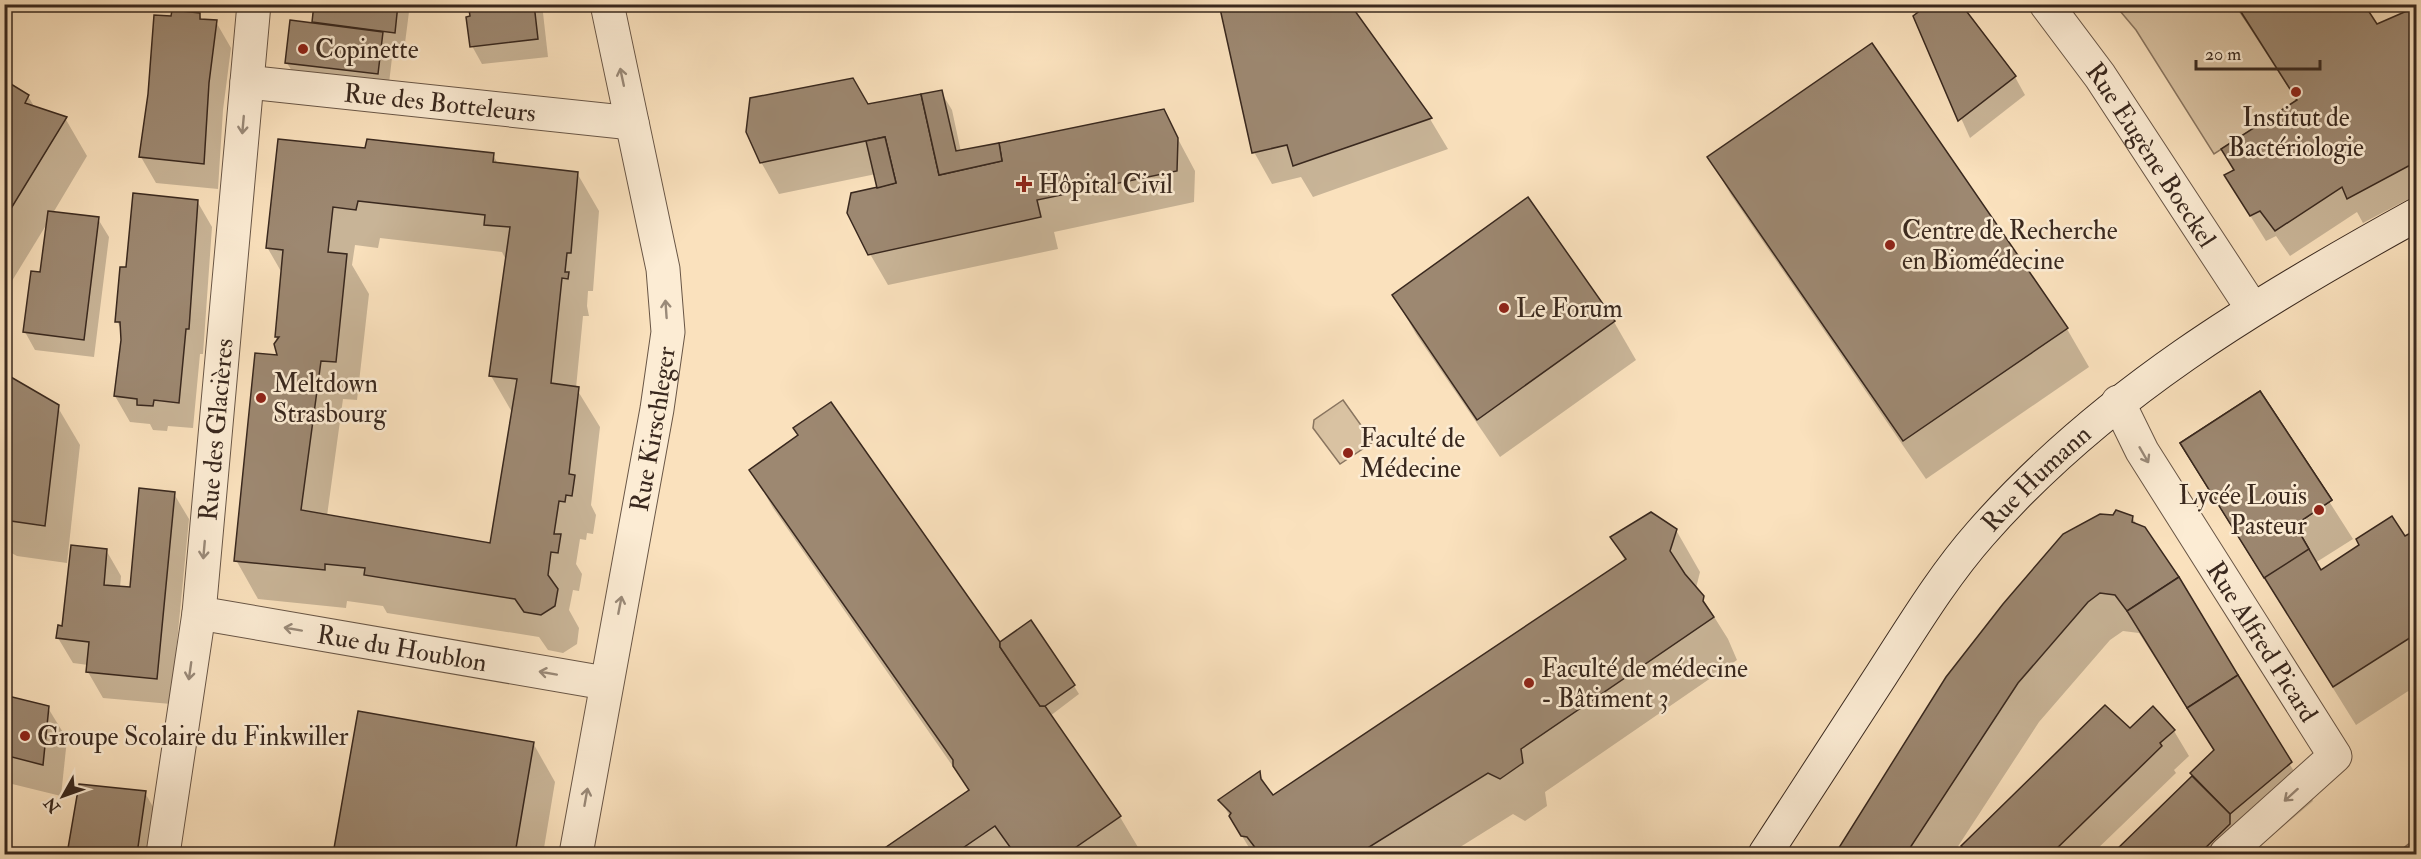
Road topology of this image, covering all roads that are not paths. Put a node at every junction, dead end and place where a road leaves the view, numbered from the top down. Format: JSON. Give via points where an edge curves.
{"nodes":[{"id":1,"x":254,"y":4,"type":"edge"},
{"id":2,"x":607,"y":4,"type":"edge"},
{"id":3,"x":2046,"y":4,"type":"edge"},
{"id":4,"x":247,"y":81,"type":"junction"},
{"id":5,"x":632,"y":123,"type":"junction"},
{"id":6,"x":2416,"y":214,"type":"edge"},
{"id":7,"x":2252,"y":308,"type":"junction"},
{"id":8,"x":2118,"y":402,"type":"junction"},
{"id":9,"x":199,"y":613,"type":"junction"},
{"id":10,"x":605,"y":682,"type":"junction"},
{"id":11,"x":163,"y":855,"type":"edge"},
{"id":12,"x":576,"y":855,"type":"edge"},
{"id":13,"x":1765,"y":855,"type":"edge"},
{"id":14,"x":2226,"y":855,"type":"edge"}],
"edges":[{"from":1,"to":4,"type":"street","name":"Rue des Glacières"},
{"from":5,"to":2,"type":"street","name":"Rue Kirschleger","one_way":true},
{"from":3,"to":7,"type":"street","name":"Rue Eugène Boeckel","via":[[2100,76]]},
{"from":4,"to":5,"type":"street","name":"Rue des Botteleurs"},
{"from":4,"to":9,"type":"street","name":"Rue des Glacières","one_way":true},
{"from":10,"to":5,"type":"street","name":"Rue Kirschleger","one_way":true,"via":[[668,332],[663,269]]},
{"from":6,"to":7,"type":"street","name":"Rue Humann"},
{"from":7,"to":8,"type":"street","name":"Rue Humann"},
{"from":8,"to":13,"type":"street","name":"Rue Humann","via":[[2017,494],[1943,581]]},
{"from":8,"to":14,"type":"street","name":"Rue Alfred Picard","one_way":true,"via":[[2142,451],[2335,756]]},
{"from":10,"to":9,"type":"street","name":"Rue du Houblon","one_way":true},
{"from":9,"to":11,"type":"street","name":"Rue des Glacières","one_way":true},
{"from":12,"to":10,"type":"street","name":"Rue Kirschleger","one_way":true}]}
